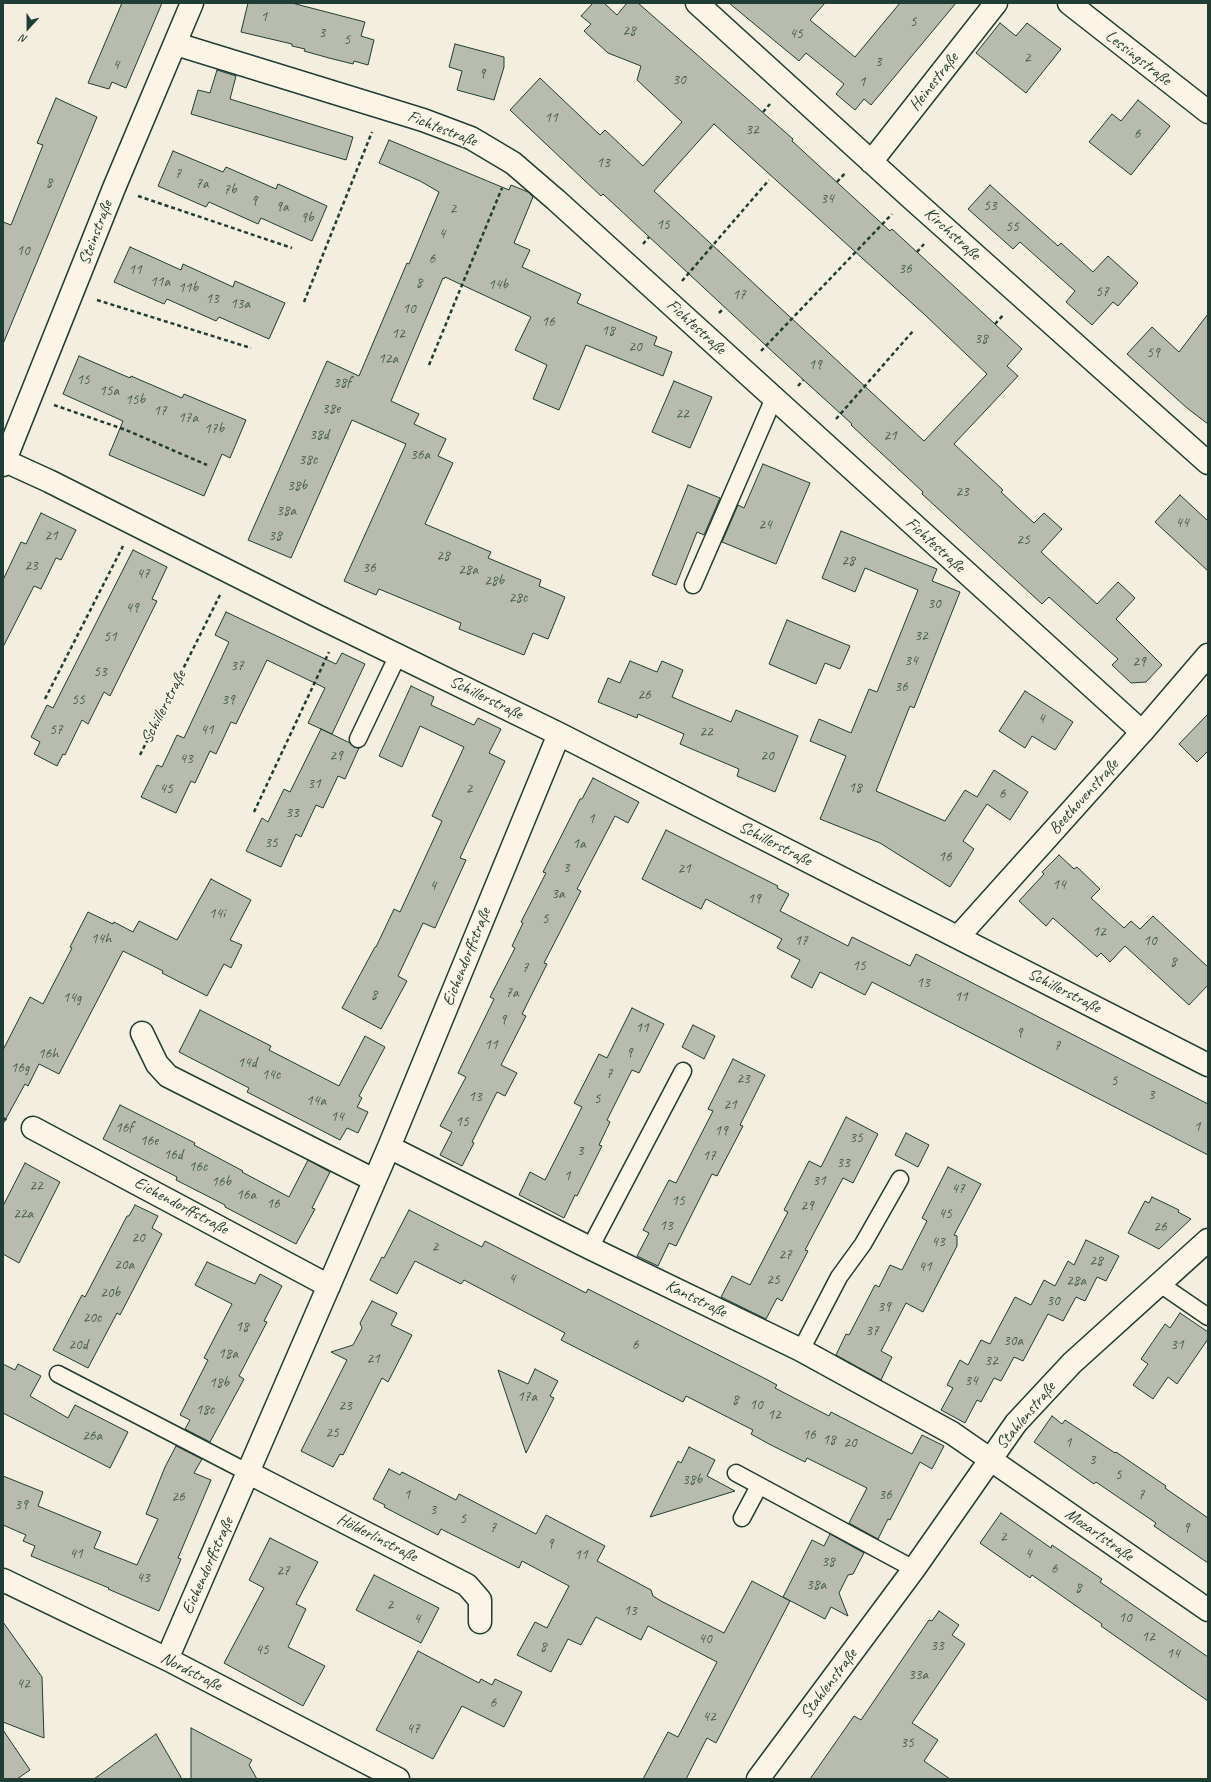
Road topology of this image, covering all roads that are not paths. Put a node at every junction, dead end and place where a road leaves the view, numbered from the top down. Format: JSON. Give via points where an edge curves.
{"nodes":[{"id":1,"x":192,"y":3,"type":"edge"},
{"id":2,"x":697,"y":3,"type":"edge"},
{"id":3,"x":996,"y":3,"type":"edge"},
{"id":4,"x":1069,"y":3,"type":"edge"},
{"id":5,"x":176,"y":44,"type":"junction"},
{"id":6,"x":1208,"y":112,"type":"edge"},
{"id":7,"x":871,"y":162,"type":"junction"},
{"id":8,"x":774,"y":398,"type":"junction"},
{"id":9,"x":4,"y":462,"type":"edge"},
{"id":10,"x":1208,"y":463,"type":"edge"},
{"id":11,"x":693,"y":585,"type":"dead end"},
{"id":12,"x":398,"y":655,"type":"junction"},
{"id":13,"x":1208,"y":655,"type":"edge"},
{"id":14,"x":1142,"y":732,"type":"junction"},
{"id":15,"x":559,"y":734,"type":"junction"},
{"id":16,"x":358,"y":739,"type":"dead end"},
{"id":17,"x":958,"y":937,"type":"junction"},
{"id":18,"x":142,"y":1033,"type":"dead end"},
{"id":19,"x":1208,"y":1065,"type":"edge"},
{"id":20,"x":683,"y":1071,"type":"dead end"},
{"id":21,"x":33,"y":1128,"type":"dead end"},
{"id":22,"x":389,"y":1147,"type":"junction"},
{"id":23,"x":900,"y":1179,"type":"dead end"},
{"id":24,"x":374,"y":1180,"type":"junction"},
{"id":25,"x":1208,"y":1240,"type":"edge"},
{"id":26,"x":590,"y":1248,"type":"junction"},
{"id":27,"x":1160,"y":1284,"type":"junction"},
{"id":28,"x":329,"y":1286,"type":"junction"},
{"id":29,"x":1208,"y":1317,"type":"edge"},
{"id":30,"x":801,"y":1350,"type":"junction"},
{"id":31,"x":58,"y":1374,"type":"dead end"},
{"id":32,"x":990,"y":1460,"type":"junction"},
{"id":33,"x":249,"y":1473,"type":"junction"},
{"id":34,"x":736,"y":1473,"type":"dead end"},
{"id":35,"x":759,"y":1486,"type":"junction"},
{"id":36,"x":742,"y":1518,"type":"dead end"},
{"id":37,"x":914,"y":1569,"type":"junction"},
{"id":38,"x":3,"y":1580,"type":"edge"},
{"id":39,"x":1208,"y":1610,"type":"edge"},
{"id":40,"x":480,"y":1622,"type":"dead end"},
{"id":41,"x":167,"y":1659,"type":"junction"},
{"id":42,"x":374,"y":1774,"type":"edge"},
{"id":43,"x":398,"y":1779,"type":"edge"},
{"id":44,"x":758,"y":1779,"type":"edge"}],
"edges":[{"from":1,"to":5,"type":"street","name":"Steinstraße"},
{"from":2,"to":7,"type":"street","name":"Kirchstraße"},
{"from":3,"to":7,"type":"street","name":"Heinestraße"},
{"from":4,"to":6,"type":"street","name":"Lessingstraße"},
{"from":5,"to":8,"type":"street","name":"Fichtestraße","via":[[382,107],[471,138],[513,162]]},
{"from":5,"to":9,"type":"street","name":"Steinstraße","via":[[114,188]]},
{"from":7,"to":10,"type":"street","name":"Kirchstraße"},
{"from":8,"to":11,"type":"lane"},
{"from":8,"to":14,"type":"street","name":"Fichtestraße"},
{"from":9,"to":12,"type":"street","name":"Schillerstraße","via":[[49,481]]},
{"from":12,"to":15,"type":"street","name":"Schillerstraße"},
{"from":12,"to":16,"type":"lane"},
{"from":13,"to":14,"type":"street","name":"Beethovenstraße"},
{"from":14,"to":17,"type":"street","name":"Beethovenstraße"},
{"from":15,"to":17,"type":"street","name":"Schillerstraße"},
{"from":15,"to":22,"type":"street","name":"Eichendorffstraße"},
{"from":17,"to":19,"type":"street","name":"Schillerstraße"},
{"from":18,"to":24,"type":"street","via":[[156,1064],[168,1076]]},
{"from":20,"to":26,"type":"lane"},
{"from":21,"to":28,"type":"street","name":"Eichendorffstraße"},
{"from":22,"to":24,"type":"street","name":"Eichendorffstraße"},
{"from":22,"to":26,"type":"street","name":"Kantstraße"},
{"from":23,"to":30,"type":"lane","via":[[863,1244],[839,1277]]},
{"from":24,"to":28,"type":"street","name":"Eichendorffstraße"},
{"from":25,"to":27,"type":"street","name":"Stahlenstraße"},
{"from":26,"to":30,"type":"street","name":"Kantstraße"},
{"from":27,"to":29,"type":"lane"},
{"from":27,"to":32,"type":"street","name":"Stahlenstraße","via":[[1072,1363],[1016,1423]]},
{"from":28,"to":33,"type":"street","name":"Eichendorffstraße"},
{"from":30,"to":32,"type":"street","name":"Kantstraße","via":[[952,1433]]},
{"from":31,"to":33,"type":"lane"},
{"from":32,"to":37,"type":"street","name":"Stahlenstraße"},
{"from":32,"to":39,"type":"street","name":"Mozartstraße"},
{"from":33,"to":40,"type":"street","name":"Hölderlinstraße","via":[[466,1585],[480,1600]]},
{"from":33,"to":41,"type":"street","name":"Eichendorffstraße"},
{"from":34,"to":35,"type":"lane"},
{"from":35,"to":36,"type":"lane"},
{"from":35,"to":37,"type":"lane"},
{"from":37,"to":44,"type":"street","name":"Stahlenstraße"},
{"from":38,"to":41,"type":"street","name":"Nordstraße"},
{"from":41,"to":42,"type":"street","name":"Nordstraße"},
{"from":42,"to":43,"type":"street","name":"Nordstraße"}]}
